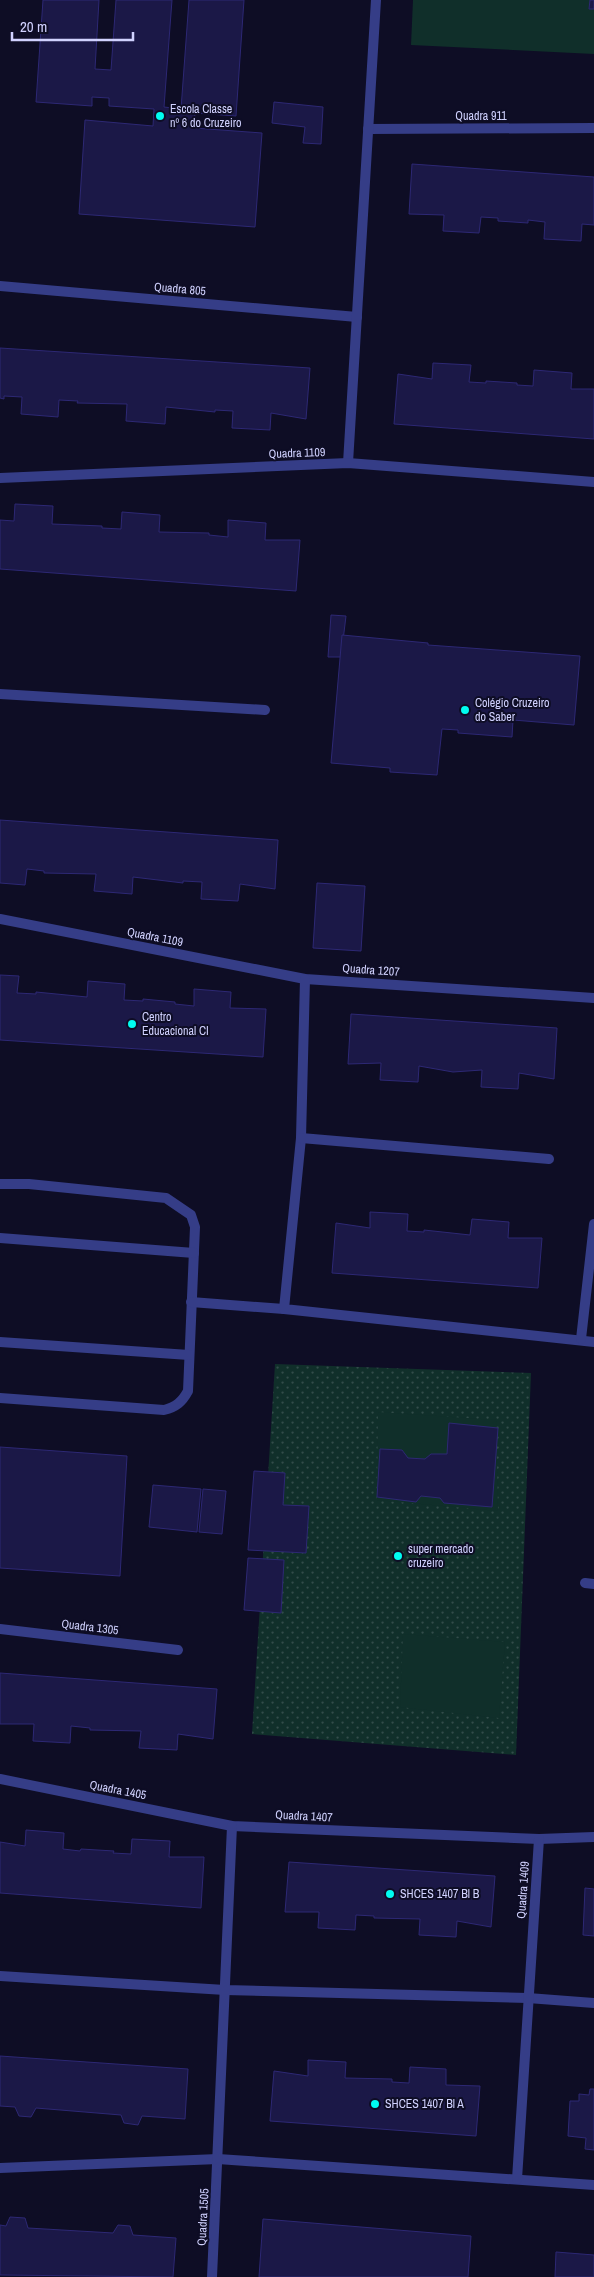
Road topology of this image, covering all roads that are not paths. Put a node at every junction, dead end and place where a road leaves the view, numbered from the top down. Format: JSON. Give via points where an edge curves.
{"nodes":[{"id":1,"x":376,"y":0,"type":"edge"},
{"id":2,"x":594,"y":128,"type":"edge"},
{"id":3,"x":368,"y":129,"type":"junction"},
{"id":4,"x":0,"y":286,"type":"edge"},
{"id":5,"x":357,"y":317,"type":"junction"},
{"id":6,"x":348,"y":463,"type":"junction"},
{"id":7,"x":0,"y":478,"type":"edge"},
{"id":8,"x":594,"y":482,"type":"edge"},
{"id":9,"x":0,"y":694,"type":"edge"},
{"id":10,"x":265,"y":710,"type":"dead end"},
{"id":11,"x":0,"y":919,"type":"edge"},
{"id":12,"x":305,"y":978,"type":"junction"},
{"id":13,"x":594,"y":998,"type":"edge"},
{"id":14,"x":301,"y":1138,"type":"junction"},
{"id":15,"x":549,"y":1159,"type":"dead end"},
{"id":16,"x":0,"y":1184,"type":"edge"},
{"id":17,"x":594,"y":1224,"type":"edge"},
{"id":18,"x":0,"y":1238,"type":"edge"},
{"id":19,"x":194,"y":1253,"type":"junction"},
{"id":20,"x":191,"y":1302,"type":"junction"},
{"id":21,"x":284,"y":1309,"type":"junction"},
{"id":22,"x":581,"y":1339,"type":"junction"},
{"id":23,"x":0,"y":1342,"type":"edge"},
{"id":24,"x":594,"y":1342,"type":"edge"},
{"id":25,"x":189,"y":1355,"type":"junction"},
{"id":26,"x":0,"y":1398,"type":"edge"},
{"id":27,"x":0,"y":1629,"type":"edge"},
{"id":28,"x":178,"y":1650,"type":"dead end"},
{"id":29,"x":0,"y":1779,"type":"edge"},
{"id":30,"x":232,"y":1826,"type":"junction"},
{"id":31,"x":594,"y":1837,"type":"edge"},
{"id":32,"x":538,"y":1839,"type":"junction"},
{"id":33,"x":0,"y":1976,"type":"edge"},
{"id":34,"x":225,"y":1990,"type":"junction"},
{"id":35,"x":528,"y":1998,"type":"junction"},
{"id":36,"x":594,"y":2003,"type":"edge"},
{"id":37,"x":218,"y":2159,"type":"junction"},
{"id":38,"x":0,"y":2168,"type":"edge"},
{"id":39,"x":517,"y":2179,"type":"junction"},
{"id":40,"x":594,"y":2185,"type":"edge"},
{"id":41,"x":212,"y":2277,"type":"edge"}],
"edges":[{"from":1,"to":3,"type":"street"},
{"from":2,"to":3,"type":"street","name":"Quadra 911"},
{"from":3,"to":5,"type":"street"},
{"from":4,"to":5,"type":"street","name":"Quadra 805"},
{"from":5,"to":6,"type":"street"},
{"from":6,"to":7,"type":"street","name":"Quadra 1109"},
{"from":6,"to":8,"type":"street","name":"Quadra 1109"},
{"from":9,"to":10,"type":"street"},
{"from":11,"to":12,"type":"street","name":"Quadra 1109"},
{"from":12,"to":13,"type":"street","name":"Quadra 1207"},
{"from":12,"to":14,"type":"street"},
{"from":14,"to":15,"type":"street"},
{"from":14,"to":21,"type":"street"},
{"from":16,"to":19,"type":"street","via":[[22,1183],[166,1198],[191,1215],[195,1227]]},
{"from":17,"to":22,"type":"street"},
{"from":18,"to":19,"type":"street"},
{"from":19,"to":20,"type":"street"},
{"from":20,"to":21,"type":"street"},
{"from":20,"to":25,"type":"street"},
{"from":21,"to":22,"type":"street"},
{"from":22,"to":24,"type":"street"},
{"from":23,"to":25,"type":"street"},
{"from":25,"to":26,"type":"street","via":[[188,1391],[175,1407],[164,1410]]},
{"from":27,"to":28,"type":"street","name":"Quadra 1305"},
{"from":29,"to":30,"type":"street","name":"Quadra 1405"},
{"from":30,"to":32,"type":"street","name":"Quadra 1407"},
{"from":30,"to":34,"type":"street"},
{"from":31,"to":32,"type":"street"},
{"from":32,"to":35,"type":"street","name":"Quadra 1409"},
{"from":33,"to":34,"type":"street"},
{"from":34,"to":35,"type":"street"},
{"from":34,"to":37,"type":"street"},
{"from":35,"to":36,"type":"street"},
{"from":35,"to":39,"type":"street","name":"Quadra 1409"},
{"from":37,"to":38,"type":"street"},
{"from":37,"to":39,"type":"street"},
{"from":37,"to":41,"type":"street","name":"Quadra 1505"},
{"from":39,"to":40,"type":"street"}]}
